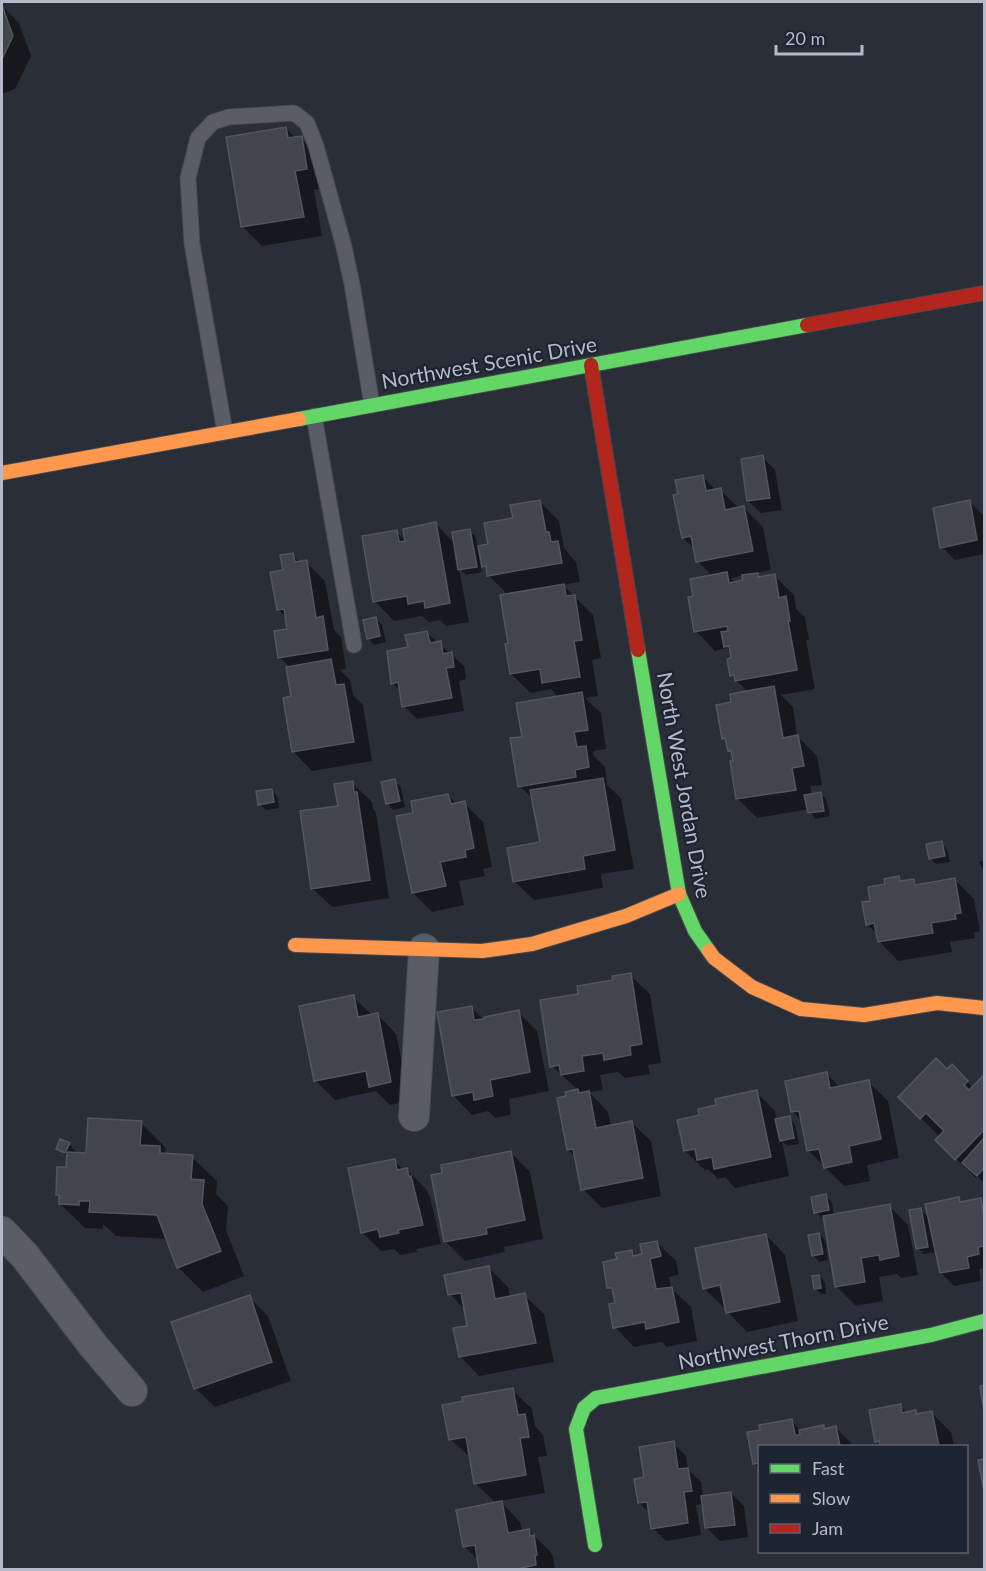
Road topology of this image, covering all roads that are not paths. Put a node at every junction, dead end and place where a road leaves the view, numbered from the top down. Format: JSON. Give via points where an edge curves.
{"nodes":[{"id":1,"x":984,"y":293,"type":"edge"},
{"id":2,"x":591,"y":365,"type":"junction"},
{"id":3,"x":372,"y":405,"type":"junction"},
{"id":4,"x":314,"y":416,"type":"junction"},
{"id":5,"x":225,"y":432,"type":"junction"},
{"id":6,"x":2,"y":473,"type":"edge"},
{"id":7,"x":354,"y":645,"type":"dead end"},
{"id":8,"x":680,"y":894,"type":"junction"},
{"id":9,"x":295,"y":945,"type":"dead end"},
{"id":10,"x":424,"y":949,"type":"junction"},
{"id":11,"x":984,"y":1008,"type":"edge"},
{"id":12,"x":414,"y":1116,"type":"dead end"},
{"id":13,"x":2,"y":1232,"type":"edge"},
{"id":14,"x":984,"y":1321,"type":"edge"},
{"id":15,"x":132,"y":1391,"type":"dead end"},
{"id":16,"x":595,"y":1545,"type":"dead end"}],
"edges":[{"from":1,"to":2,"type":"street","name":"Northwest Scenic Drive"},
{"from":2,"to":3,"type":"street","name":"Northwest Scenic Drive"},
{"from":2,"to":8,"type":"street","name":"North West Jordan Drive"},
{"from":3,"to":4,"type":"street","name":"Northwest Scenic Drive"},
{"from":3,"to":5,"type":"lane","via":[[350,274],[307,123],[294,112],[229,117],[213,122],[198,138],[188,178],[192,244]]},
{"from":4,"to":5,"type":"street","name":"Northwest Scenic Drive"},
{"from":4,"to":7,"type":"lane"},
{"from":5,"to":6,"type":"street","name":"Northwest Scenic Drive"},
{"from":8,"to":10,"type":"street","via":[[626,916],[532,944],[482,951]]},
{"from":8,"to":11,"type":"street","name":"North West Jordan Drive","via":[[694,931],[714,958],[752,987],[801,1009],[864,1015],[938,1003]]},
{"from":9,"to":10,"type":"street"},
{"from":10,"to":12,"type":"street"},
{"from":13,"to":15,"type":"street"},
{"from":14,"to":16,"type":"street","name":"Northwest Thorn Drive","via":[[931,1335],[590,1400],[579,1412],[576,1429]]}]}
